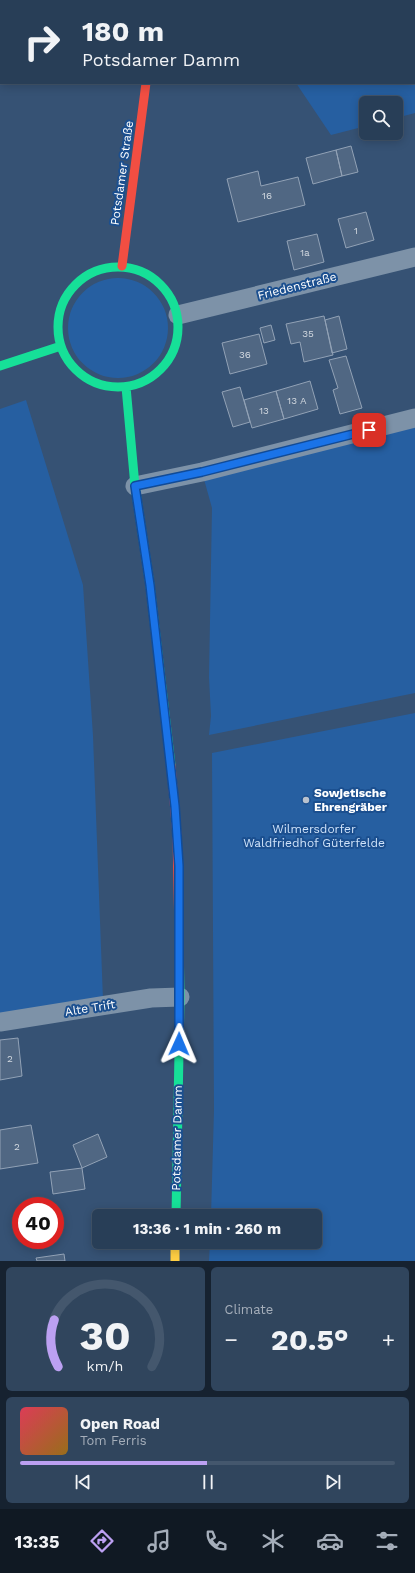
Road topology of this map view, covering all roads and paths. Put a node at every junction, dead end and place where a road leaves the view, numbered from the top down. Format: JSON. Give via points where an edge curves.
{"nodes":[{"id":1,"x":146,"y":84,"type":"edge"},
{"id":2,"x":415,"y":257,"type":"edge"},
{"id":3,"x":122,"y":266,"type":"junction"},
{"id":4,"x":178,"y":315,"type":"junction"},
{"id":5,"x":60,"y":346,"type":"junction"},
{"id":6,"x":0,"y":366,"type":"edge"},
{"id":7,"x":126,"y":387,"type":"junction"},
{"id":8,"x":415,"y":418,"type":"edge"},
{"id":9,"x":135,"y":486,"type":"junction"},
{"id":10,"x":180,"y":997,"type":"junction"},
{"id":11,"x":0,"y":1022,"type":"edge"},
{"id":12,"x":176,"y":1209,"type":"edge"},
{"id":13,"x":175,"y":1249,"type":"edge"},
{"id":14,"x":175,"y":1261,"type":"edge"}],
"edges":[{"from":1,"to":3,"type":"street","name":"Potsdamer Straße"},
{"from":2,"to":4,"type":"street","name":"Friedenstraße"},
{"from":3,"to":4,"type":"street","via":[[142,270],[159,281],[171,296]]},
{"from":3,"to":5,"type":"street","via":[[103,268],[85,276],[70,290],[61,307],[58,327]]},
{"from":4,"to":7,"type":"street","via":[[179,335],[173,354],[161,370],[145,382]]},
{"from":5,"to":6,"type":"street"},
{"from":5,"to":7,"type":"street","via":[[79,374],[109,387]]},
{"from":7,"to":9,"type":"street","name":"Potsdamer Damm"},
{"from":8,"to":9,"type":"street","via":[[202,472]]},
{"from":9,"to":10,"type":"street","name":"Potsdamer Damm","via":[[150,585],[175,806],[179,866]]},
{"from":10,"to":11,"type":"street","name":"Alte Trift","via":[[151,998]]},
{"from":10,"to":12,"type":"street","name":"Potsdamer Damm"},
{"from":13,"to":14,"type":"street"}]}
